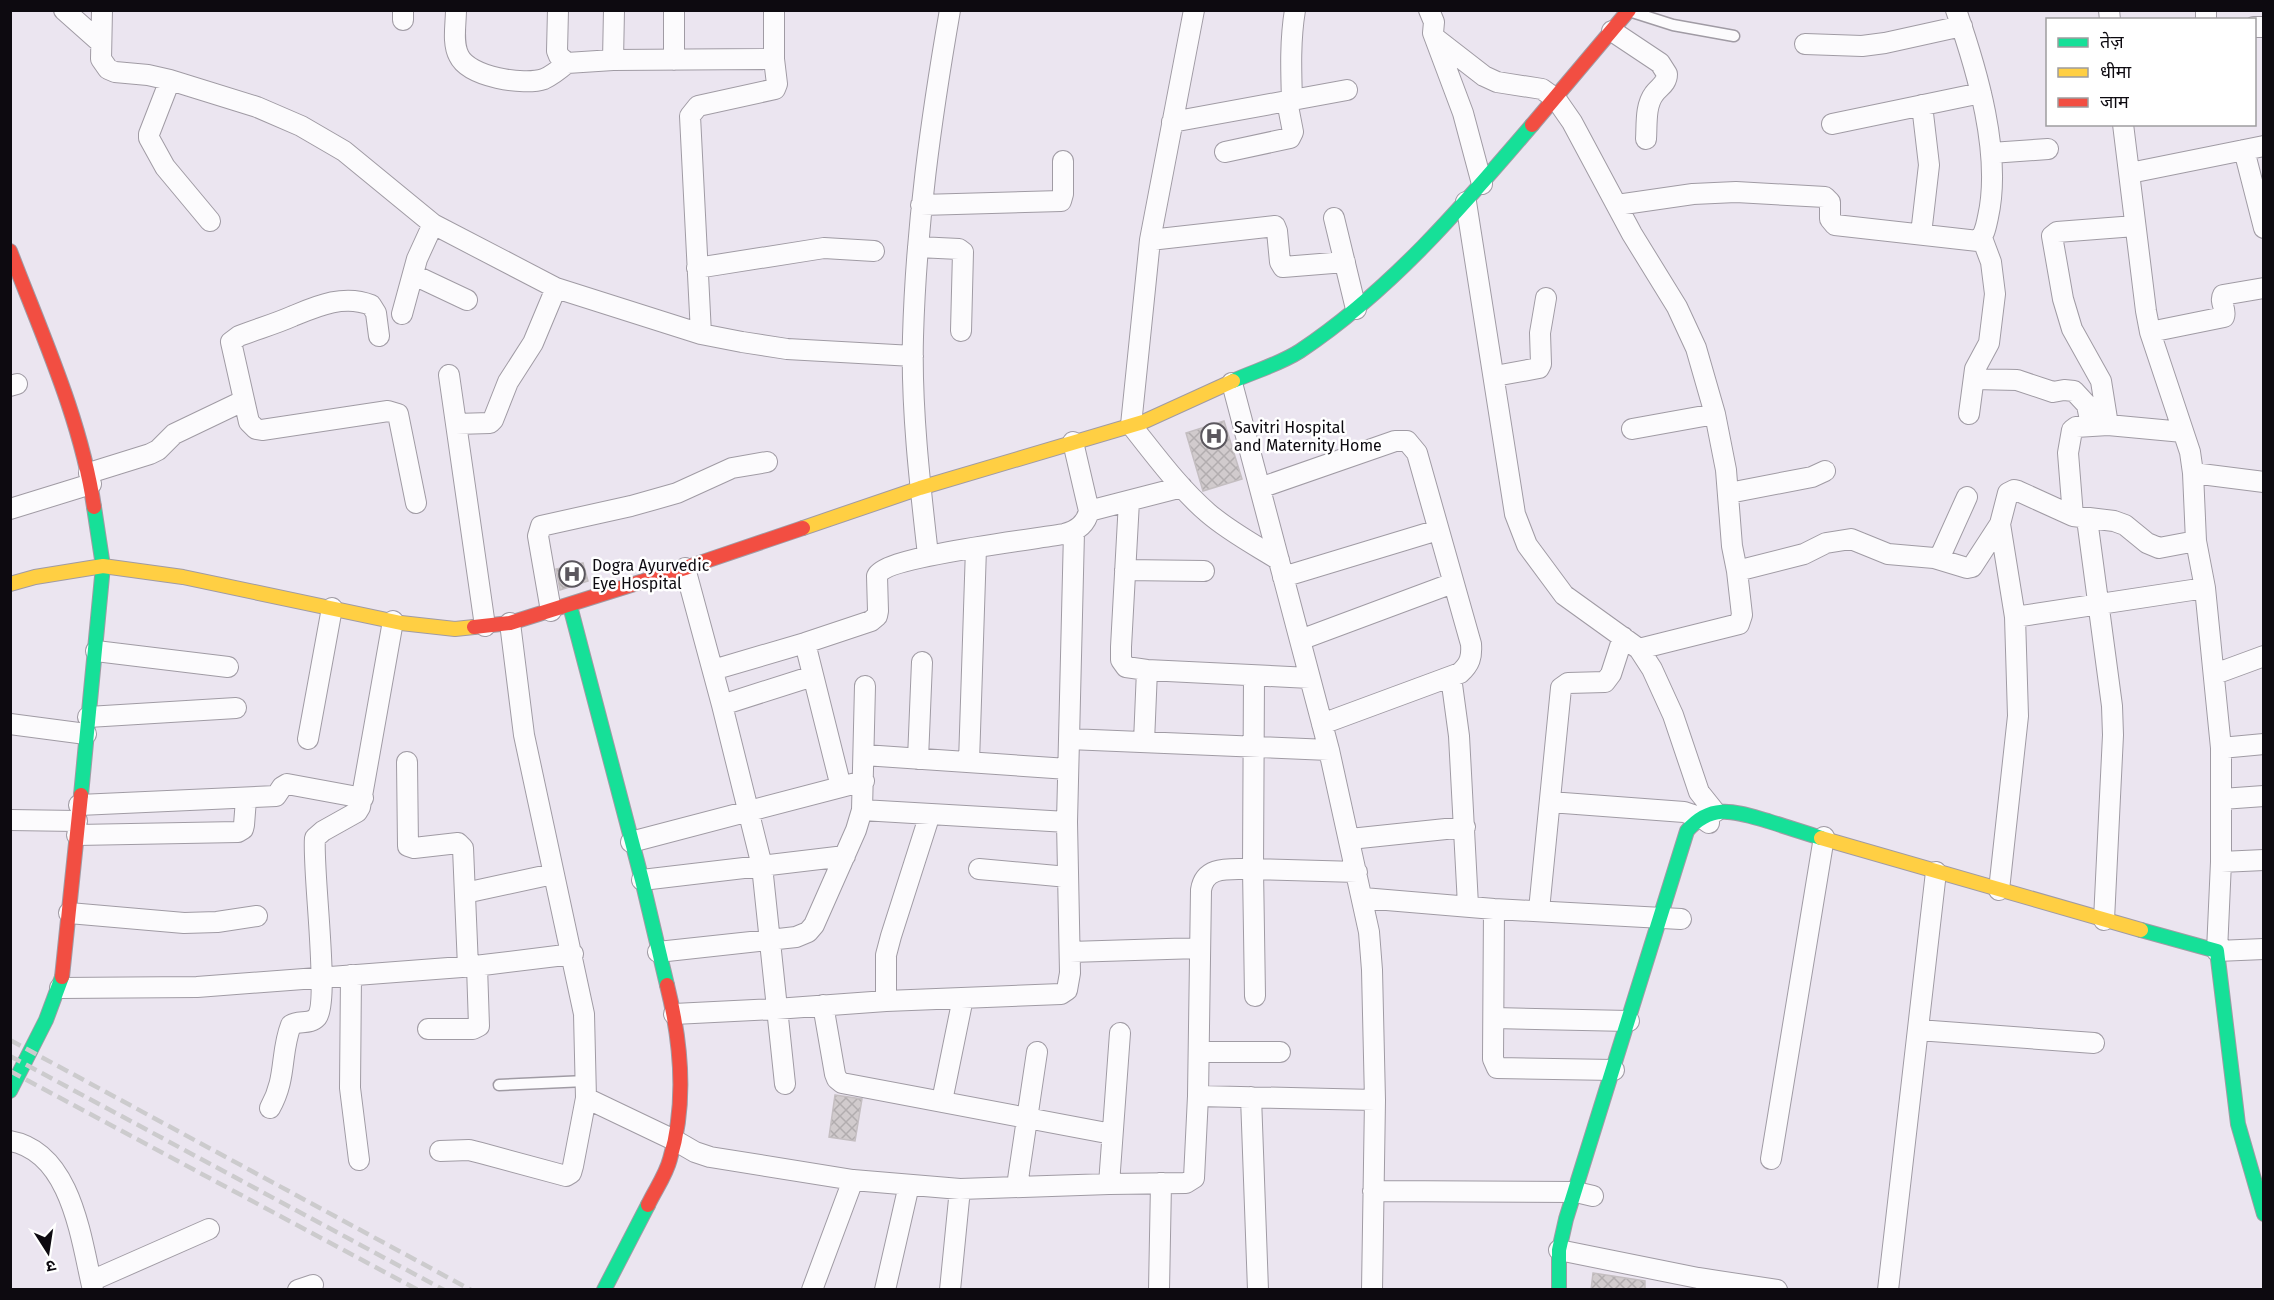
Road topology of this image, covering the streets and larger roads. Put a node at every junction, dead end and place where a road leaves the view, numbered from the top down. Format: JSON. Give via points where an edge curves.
{"nodes":[{"id":1,"x":64,"y":10,"type":"edge"},
{"id":2,"x":102,"y":10,"type":"edge"},
{"id":3,"x":456,"y":10,"type":"edge"},
{"id":4,"x":558,"y":10,"type":"edge"},
{"id":5,"x":614,"y":10,"type":"edge"},
{"id":6,"x":674,"y":10,"type":"edge"},
{"id":7,"x":774,"y":10,"type":"edge"},
{"id":8,"x":950,"y":10,"type":"edge"},
{"id":9,"x":1194,"y":10,"type":"edge"},
{"id":10,"x":1295,"y":10,"type":"edge"},
{"id":11,"x":1430,"y":10,"type":"edge"},
{"id":12,"x":1629,"y":11,"type":"edge"},
{"id":13,"x":1959,"y":18,"type":"edge"},
{"id":14,"x":1612,"y":31,"type":"junction"},
{"id":15,"x":1435,"y":38,"type":"junction"},
{"id":16,"x":100,"y":42,"type":"junction"},
{"id":17,"x":1805,"y":44,"type":"dead end"},
{"id":18,"x":774,"y":59,"type":"junction"},
{"id":19,"x":613,"y":60,"type":"junction"},
{"id":20,"x":674,"y":60,"type":"junction"},
{"id":21,"x":567,"y":63,"type":"junction"},
{"id":22,"x":170,"y":80,"type":"junction"},
{"id":23,"x":1347,"y":90,"type":"dead end"},
{"id":24,"x":1981,"y":93,"type":"junction"},
{"id":25,"x":1556,"y":99,"type":"junction"},
{"id":26,"x":1290,"y":101,"type":"junction"},
{"id":27,"x":1922,"y":105,"type":"junction"},
{"id":28,"x":1172,"y":122,"type":"junction"},
{"id":29,"x":1832,"y":124,"type":"dead end"},
{"id":30,"x":2123,"y":126,"type":"edge"},
{"id":31,"x":1647,"y":139,"type":"dead end"},
{"id":32,"x":2264,"y":146,"type":"edge"},
{"id":33,"x":2048,"y":149,"type":"dead end"},
{"id":34,"x":2244,"y":150,"type":"junction"},
{"id":35,"x":1226,"y":152,"type":"dead end"},
{"id":36,"x":1991,"y":153,"type":"junction"},
{"id":37,"x":1064,"y":161,"type":"dead end"},
{"id":38,"x":2130,"y":173,"type":"junction"},
{"id":39,"x":1482,"y":184,"type":"junction"},
{"id":40,"x":2260,"y":199,"type":"edge"},
{"id":41,"x":1466,"y":202,"type":"junction"},
{"id":42,"x":921,"y":205,"type":"junction"},
{"id":43,"x":1617,"y":205,"type":"junction"},
{"id":44,"x":1334,"y":218,"type":"dead end"},
{"id":45,"x":210,"y":221,"type":"dead end"},
{"id":46,"x":433,"y":224,"type":"junction"},
{"id":47,"x":2135,"y":226,"type":"junction"},
{"id":48,"x":2264,"y":228,"type":"edge"},
{"id":49,"x":1921,"y":234,"type":"junction"},
{"id":50,"x":1982,"y":237,"type":"junction"},
{"id":51,"x":1150,"y":240,"type":"junction"},
{"id":52,"x":918,"y":247,"type":"junction"},
{"id":53,"x":10,"y":251,"type":"edge"},
{"id":54,"x":874,"y":251,"type":"dead end"},
{"id":55,"x":1345,"y":262,"type":"junction"},
{"id":56,"x":696,"y":268,"type":"junction"},
{"id":57,"x":414,"y":275,"type":"junction"},
{"id":58,"x":555,"y":288,"type":"junction"},
{"id":59,"x":2264,"y":288,"type":"edge"},
{"id":60,"x":1546,"y":298,"type":"dead end"},
{"id":61,"x":467,"y":300,"type":"dead end"},
{"id":62,"x":1356,"y":309,"type":"junction"},
{"id":63,"x":402,"y":314,"type":"dead end"},
{"id":64,"x":961,"y":331,"type":"dead end"},
{"id":65,"x":2150,"y":332,"type":"junction"},
{"id":66,"x":701,"y":334,"type":"junction"},
{"id":67,"x":380,"y":336,"type":"dead end"},
{"id":68,"x":913,"y":356,"type":"junction"},
{"id":69,"x":449,"y":375,"type":"dead end"},
{"id":70,"x":1495,"y":376,"type":"junction"},
{"id":71,"x":1974,"y":379,"type":"junction"},
{"id":72,"x":1232,"y":383,"type":"junction"},
{"id":73,"x":243,"y":401,"type":"junction"},
{"id":74,"x":1715,"y":414,"type":"junction"},
{"id":75,"x":1969,"y":414,"type":"dead end"},
{"id":76,"x":456,"y":424,"type":"junction"},
{"id":77,"x":1131,"y":425,"type":"junction"},
{"id":78,"x":2100,"y":425,"type":"junction"},
{"id":79,"x":1632,"y":429,"type":"dead end"},
{"id":80,"x":2183,"y":432,"type":"junction"},
{"id":81,"x":1073,"y":442,"type":"junction"},
{"id":82,"x":767,"y":462,"type":"dead end"},
{"id":83,"x":1825,"y":471,"type":"dead end"},
{"id":84,"x":2193,"y":474,"type":"junction"},
{"id":85,"x":90,"y":478,"type":"junction"},
{"id":86,"x":2264,"y":482,"type":"edge"},
{"id":87,"x":1182,"y":487,"type":"junction"},
{"id":88,"x":920,"y":488,"type":"junction"},
{"id":89,"x":1260,"y":488,"type":"junction"},
{"id":90,"x":1729,"y":493,"type":"junction"},
{"id":91,"x":1967,"y":497,"type":"dead end"},
{"id":92,"x":1128,"y":501,"type":"junction"},
{"id":93,"x":416,"y":503,"type":"dead end"},
{"id":94,"x":10,"y":509,"type":"edge"},
{"id":95,"x":1089,"y":511,"type":"junction"},
{"id":96,"x":2080,"y":518,"type":"junction"},
{"id":97,"x":2000,"y":524,"type":"junction"},
{"id":98,"x":1438,"y":530,"type":"junction"},
{"id":99,"x":1074,"y":532,"type":"junction"},
{"id":100,"x":2196,"y":540,"type":"junction"},
{"id":101,"x":976,"y":548,"type":"junction"},
{"id":102,"x":928,"y":555,"type":"junction"},
{"id":103,"x":1939,"y":559,"type":"junction"},
{"id":104,"x":103,"y":566,"type":"junction"},
{"id":105,"x":685,"y":568,"type":"junction"},
{"id":106,"x":1281,"y":568,"type":"junction"},
{"id":107,"x":1125,"y":570,"type":"junction"},
{"id":108,"x":1204,"y":571,"type":"dead end"},
{"id":109,"x":1737,"y":572,"type":"junction"},
{"id":110,"x":1453,"y":582,"type":"junction"},
{"id":111,"x":10,"y":584,"type":"edge"},
{"id":112,"x":2205,"y":588,"type":"junction"},
{"id":113,"x":2098,"y":604,"type":"junction"},
{"id":114,"x":570,"y":606,"type":"junction"},
{"id":115,"x":332,"y":608,"type":"junction"},
{"id":116,"x":551,"y":611,"type":"junction"},
{"id":117,"x":2015,"y":617,"type":"junction"},
{"id":118,"x":393,"y":621,"type":"junction"},
{"id":119,"x":510,"y":623,"type":"junction"},
{"id":120,"x":485,"y":626,"type":"junction"},
{"id":121,"x":1623,"y":637,"type":"junction"},
{"id":122,"x":1300,"y":640,"type":"junction"},
{"id":123,"x":805,"y":643,"type":"junction"},
{"id":124,"x":1639,"y":649,"type":"junction"},
{"id":125,"x":96,"y":651,"type":"junction"},
{"id":126,"x":2264,"y":656,"type":"edge"},
{"id":127,"x":922,"y":662,"type":"dead end"},
{"id":128,"x":228,"y":666,"type":"dead end"},
{"id":129,"x":712,"y":670,"type":"junction"},
{"id":130,"x":1147,"y":670,"type":"junction"},
{"id":131,"x":2214,"y":674,"type":"junction"},
{"id":132,"x":813,"y":676,"type":"junction"},
{"id":133,"x":1254,"y":676,"type":"junction"},
{"id":134,"x":1451,"y":677,"type":"junction"},
{"id":135,"x":1310,"y":678,"type":"junction"},
{"id":136,"x":865,"y":687,"type":"dead end"},
{"id":137,"x":723,"y":705,"type":"junction"},
{"id":138,"x":236,"y":708,"type":"dead end"},
{"id":139,"x":10,"y":724,"type":"edge"},
{"id":140,"x":1322,"y":724,"type":"junction"},
{"id":141,"x":87,"y":725,"type":"junction"},
{"id":142,"x":308,"y":739,"type":"dead end"},
{"id":143,"x":1069,"y":739,"type":"junction"},
{"id":144,"x":1144,"y":742,"type":"junction"},
{"id":145,"x":2264,"y":744,"type":"edge"},
{"id":146,"x":1254,"y":746,"type":"junction"},
{"id":147,"x":2221,"y":748,"type":"junction"},
{"id":148,"x":1329,"y":750,"type":"junction"},
{"id":149,"x":864,"y":755,"type":"junction"},
{"id":150,"x":918,"y":759,"type":"junction"},
{"id":151,"x":407,"y":762,"type":"dead end"},
{"id":152,"x":969,"y":762,"type":"junction"},
{"id":153,"x":1068,"y":769,"type":"junction"},
{"id":154,"x":864,"y":781,"type":"junction"},
{"id":155,"x":841,"y":787,"type":"junction"},
{"id":156,"x":2264,"y":796,"type":"edge"},
{"id":157,"x":363,"y":798,"type":"junction"},
{"id":158,"x":2222,"y":798,"type":"junction"},
{"id":159,"x":246,"y":799,"type":"junction"},
{"id":160,"x":1550,"y":802,"type":"junction"},
{"id":161,"x":862,"y":810,"type":"junction"},
{"id":162,"x":750,"y":812,"type":"junction"},
{"id":163,"x":930,"y":814,"type":"junction"},
{"id":164,"x":10,"y":820,"type":"edge"},
{"id":165,"x":78,"y":821,"type":"junction"},
{"id":166,"x":1708,"y":821,"type":"junction"},
{"id":167,"x":1067,"y":822,"type":"junction"},
{"id":168,"x":1465,"y":827,"type":"junction"},
{"id":169,"x":1824,"y":837,"type":"junction"},
{"id":170,"x":1350,"y":839,"type":"junction"},
{"id":171,"x":630,"y":842,"type":"junction"},
{"id":172,"x":845,"y":856,"type":"junction"},
{"id":173,"x":2264,"y":860,"type":"edge"},
{"id":174,"x":2221,"y":862,"type":"junction"},
{"id":175,"x":762,"y":866,"type":"junction"},
{"id":176,"x":979,"y":869,"type":"dead end"},
{"id":177,"x":1253,"y":870,"type":"junction"},
{"id":178,"x":1357,"y":872,"type":"junction"},
{"id":179,"x":1936,"y":872,"type":"junction"},
{"id":180,"x":553,"y":874,"type":"junction"},
{"id":181,"x":1068,"y":877,"type":"junction"},
{"id":182,"x":642,"y":880,"type":"junction"},
{"id":183,"x":1999,"y":890,"type":"junction"},
{"id":184,"x":465,"y":893,"type":"junction"},
{"id":185,"x":1363,"y":898,"type":"junction"},
{"id":186,"x":1468,"y":905,"type":"junction"},
{"id":187,"x":1494,"y":909,"type":"junction"},
{"id":188,"x":1539,"y":910,"type":"junction"},
{"id":189,"x":69,"y":913,"type":"junction"},
{"id":190,"x":256,"y":916,"type":"dead end"},
{"id":191,"x":1676,"y":919,"type":"junction"},
{"id":192,"x":2104,"y":920,"type":"junction"},
{"id":193,"x":770,"y":940,"type":"junction"},
{"id":194,"x":1199,"y":948,"type":"junction"},
{"id":195,"x":2264,"y":948,"type":"edge"},
{"id":196,"x":2217,"y":951,"type":"junction"},
{"id":197,"x":658,"y":952,"type":"junction"},
{"id":198,"x":1070,"y":952,"type":"junction"},
{"id":199,"x":573,"y":954,"type":"junction"},
{"id":200,"x":473,"y":966,"type":"junction"},
{"id":201,"x":351,"y":975,"type":"junction"},
{"id":202,"x":322,"y":978,"type":"junction"},
{"id":203,"x":60,"y":988,"type":"junction"},
{"id":204,"x":1255,"y":996,"type":"dead end"},
{"id":205,"x":963,"y":998,"type":"junction"},
{"id":206,"x":886,"y":1001,"type":"junction"},
{"id":207,"x":823,"y":1005,"type":"junction"},
{"id":208,"x":776,"y":1009,"type":"junction"},
{"id":209,"x":674,"y":1014,"type":"junction"},
{"id":210,"x":1494,"y":1018,"type":"junction"},
{"id":211,"x":1629,"y":1021,"type":"junction"},
{"id":212,"x":428,"y":1029,"type":"dead end"},
{"id":213,"x":1918,"y":1030,"type":"junction"},
{"id":214,"x":1120,"y":1033,"type":"dead end"},
{"id":215,"x":2094,"y":1043,"type":"dead end"},
{"id":216,"x":1037,"y":1052,"type":"dead end"},
{"id":217,"x":1198,"y":1052,"type":"junction"},
{"id":218,"x":1280,"y":1052,"type":"dead end"},
{"id":219,"x":1614,"y":1070,"type":"junction"},
{"id":220,"x":785,"y":1084,"type":"dead end"},
{"id":221,"x":586,"y":1089,"type":"junction"},
{"id":222,"x":10,"y":1091,"type":"edge"},
{"id":223,"x":1198,"y":1096,"type":"junction"},
{"id":224,"x":1251,"y":1097,"type":"junction"},
{"id":225,"x":1375,"y":1100,"type":"junction"},
{"id":226,"x":942,"y":1101,"type":"junction"},
{"id":227,"x":270,"y":1108,"type":"dead end"},
{"id":228,"x":1027,"y":1119,"type":"junction"},
{"id":229,"x":1112,"y":1134,"type":"junction"},
{"id":230,"x":10,"y":1141,"type":"edge"},
{"id":231,"x":676,"y":1141,"type":"junction"},
{"id":232,"x":440,"y":1151,"type":"dead end"},
{"id":233,"x":1771,"y":1159,"type":"dead end"},
{"id":234,"x":359,"y":1160,"type":"dead end"},
{"id":235,"x":2257,"y":1168,"type":"edge"},
{"id":236,"x":853,"y":1180,"type":"junction"},
{"id":237,"x":1109,"y":1184,"type":"junction"},
{"id":238,"x":1161,"y":1184,"type":"junction"},
{"id":239,"x":909,"y":1185,"type":"junction"},
{"id":240,"x":1017,"y":1186,"type":"junction"},
{"id":241,"x":960,"y":1189,"type":"junction"},
{"id":242,"x":1373,"y":1191,"type":"junction"},
{"id":243,"x":1589,"y":1195,"type":"junction"},
{"id":244,"x":2264,"y":1214,"type":"edge"},
{"id":245,"x":209,"y":1229,"type":"dead end"},
{"id":246,"x":1574,"y":1253,"type":"junction"},
{"id":247,"x":1698,"y":1284,"type":"edge"},
{"id":248,"x":92,"y":1285,"type":"edge"},
{"id":249,"x":604,"y":1290,"type":"edge"},
{"id":250,"x":812,"y":1290,"type":"edge"},
{"id":251,"x":885,"y":1290,"type":"edge"},
{"id":252,"x":950,"y":1290,"type":"edge"},
{"id":253,"x":1159,"y":1290,"type":"edge"},
{"id":254,"x":1258,"y":1290,"type":"edge"},
{"id":255,"x":1372,"y":1290,"type":"edge"},
{"id":256,"x":1559,"y":1290,"type":"edge"},
{"id":257,"x":1777,"y":1290,"type":"edge"},
{"id":258,"x":1888,"y":1290,"type":"edge"}],
"edges":[{"from":1,"to":16,"type":"street"},
{"from":2,"to":16,"type":"street"},
{"from":3,"to":21,"type":"street","via":[[459,56],[477,72],[536,81]]},
{"from":4,"to":21,"type":"street","via":[[557,51]]},
{"from":5,"to":19,"type":"street"},
{"from":6,"to":20,"type":"street"},
{"from":7,"to":18,"type":"street"},
{"from":8,"to":42,"type":"street"},
{"from":9,"to":28,"type":"street"},
{"from":10,"to":26,"type":"street"},
{"from":11,"to":15,"type":"street"},
{"from":12,"to":14,"type":"street"},
{"from":13,"to":17,"type":"street","via":[[1885,43]]},
{"from":13,"to":24,"type":"street"},
{"from":14,"to":25,"type":"street"},
{"from":14,"to":31,"type":"street","via":[[1660,63],[1668,74],[1649,104]]},
{"from":15,"to":25,"type":"street","via":[[1484,76],[1542,90]]},
{"from":15,"to":39,"type":"street","via":[[1463,113]]},
{"from":16,"to":22,"type":"street","via":[[101,59],[108,69]]},
{"from":18,"to":20,"type":"street"},
{"from":18,"to":56,"type":"street","via":[[775,89],[698,106],[690,116]]},
{"from":19,"to":20,"type":"street"},
{"from":19,"to":21,"type":"street"},
{"from":22,"to":45,"type":"street","via":[[149,134],[150,142]]},
{"from":22,"to":46,"type":"street","via":[[257,107],[301,126],[344,151]]},
{"from":23,"to":26,"type":"street"},
{"from":24,"to":27,"type":"street"},
{"from":24,"to":36,"type":"street"},
{"from":25,"to":39,"type":"street"},
{"from":25,"to":43,"type":"street"},
{"from":26,"to":28,"type":"street"},
{"from":26,"to":35,"type":"street","via":[[1290,138]]},
{"from":27,"to":29,"type":"street"},
{"from":27,"to":49,"type":"street","via":[[1929,165]]},
{"from":28,"to":51,"type":"street"},
{"from":30,"to":38,"type":"street"},
{"from":32,"to":34,"type":"street"},
{"from":33,"to":36,"type":"street"},
{"from":34,"to":38,"type":"street"},
{"from":34,"to":40,"type":"street"},
{"from":36,"to":50,"type":"street","via":[[1992,189]]},
{"from":37,"to":42,"type":"street","via":[[1061,201]]},
{"from":38,"to":47,"type":"street"},
{"from":39,"to":41,"type":"street"},
{"from":40,"to":48,"type":"street"},
{"from":41,"to":62,"type":"street"},
{"from":41,"to":70,"type":"street"},
{"from":42,"to":52,"type":"street"},
{"from":43,"to":49,"type":"street","via":[[1736,192],[1825,198],[1830,202],[1830,219],[1835,225]]},
{"from":43,"to":74,"type":"street","via":[[1677,307],[1696,348]]},
{"from":44,"to":55,"type":"street"},
{"from":46,"to":57,"type":"street"},
{"from":46,"to":58,"type":"street"},
{"from":47,"to":65,"type":"street"},
{"from":47,"to":78,"type":"street","via":[[2057,232],[2052,236],[2072,329],[2100,381]]},
{"from":49,"to":50,"type":"street","via":[[1971,241]]},
{"from":50,"to":71,"type":"street","via":[[1991,262],[1995,294],[1989,343],[1977,363]]},
{"from":51,"to":55,"type":"street","via":[[1275,226],[1283,267]]},
{"from":51,"to":77,"type":"street"},
{"from":52,"to":64,"type":"street","via":[[963,252]]},
{"from":52,"to":68,"type":"street"},
{"from":53,"to":85,"type":"street","via":[[71,412]]},
{"from":54,"to":56,"type":"street","via":[[824,248]]},
{"from":55,"to":62,"type":"street"},
{"from":56,"to":66,"type":"street"},
{"from":57,"to":61,"type":"street"},
{"from":57,"to":63,"type":"street"},
{"from":58,"to":66,"type":"street"},
{"from":58,"to":76,"type":"street","via":[[533,343],[508,382],[494,420]]},
{"from":59,"to":65,"type":"street","via":[[2223,295],[2224,317]]},
{"from":60,"to":70,"type":"street","via":[[1539,368]]},
{"from":62,"to":72,"type":"street","via":[[1298,352]]},
{"from":65,"to":80,"type":"street"},
{"from":66,"to":68,"type":"street","via":[[787,350]]},
{"from":67,"to":73,"type":"street","via":[[374,308],[352,301],[315,306],[239,336],[231,342]]},
{"from":68,"to":88,"type":"street"},
{"from":69,"to":76,"type":"street"},
{"from":70,"to":121,"type":"street","via":[[1515,514],[1527,545],[1564,595]]},
{"from":71,"to":75,"type":"street"},
{"from":71,"to":78,"type":"street","via":[[2017,380],[2053,392],[2074,391]]},
{"from":72,"to":77,"type":"street"},
{"from":72,"to":89,"type":"street"},
{"from":73,"to":85,"type":"street","via":[[174,434],[158,450]]},
{"from":73,"to":93,"type":"street","via":[[249,422],[256,429],[394,411],[400,419]]},
{"from":74,"to":79,"type":"street"},
{"from":74,"to":90,"type":"street"},
{"from":76,"to":120,"type":"street"},
{"from":77,"to":81,"type":"street"},
{"from":77,"to":87,"type":"street"},
{"from":78,"to":80,"type":"street"},
{"from":78,"to":96,"type":"street","via":[[2076,427],[2069,440]]},
{"from":80,"to":84,"type":"street"},
{"from":81,"to":88,"type":"street"},
{"from":81,"to":95,"type":"street"},
{"from":82,"to":116,"type":"street","via":[[732,468],[677,493],[632,506],[541,526],[538,536]]},
{"from":83,"to":90,"type":"street"},
{"from":84,"to":86,"type":"street"},
{"from":84,"to":100,"type":"street"},
{"from":85,"to":94,"type":"street"},
{"from":85,"to":104,"type":"street"},
{"from":87,"to":92,"type":"street"},
{"from":87,"to":106,"type":"street","via":[[1208,513]]},
{"from":88,"to":102,"type":"street"},
{"from":88,"to":105,"type":"street"},
{"from":89,"to":98,"type":"street","via":[[1395,441],[1407,441],[1417,453]]},
{"from":89,"to":106,"type":"street"},
{"from":90,"to":109,"type":"street"},
{"from":91,"to":103,"type":"street"},
{"from":92,"to":95,"type":"street"},
{"from":92,"to":107,"type":"street"},
{"from":95,"to":99,"type":"street","via":[[1087,519]]},
{"from":96,"to":97,"type":"street","via":[[2014,490],[2008,493]]},
{"from":96,"to":100,"type":"street","via":[[2125,525],[2159,549]]},
{"from":96,"to":113,"type":"street"},
{"from":97,"to":103,"type":"street","via":[[1972,567]]},
{"from":97,"to":117,"type":"street"},
{"from":98,"to":106,"type":"street"},
{"from":98,"to":110,"type":"street"},
{"from":99,"to":101,"type":"street"},
{"from":99,"to":143,"type":"street"},
{"from":100,"to":112,"type":"street"},
{"from":101,"to":102,"type":"street"},
{"from":101,"to":152,"type":"street"},
{"from":102,"to":123,"type":"street","via":[[879,572],[878,611],[874,619]]},
{"from":103,"to":109,"type":"street","via":[[1888,554],[1851,539],[1826,543],[1804,554]]},
{"from":104,"to":111,"type":"street"},
{"from":104,"to":115,"type":"street","via":[[183,577]]},
{"from":104,"to":125,"type":"street"},
{"from":105,"to":114,"type":"street"},
{"from":105,"to":129,"type":"street"},
{"from":106,"to":122,"type":"street"},
{"from":107,"to":108,"type":"street"},
{"from":107,"to":130,"type":"street","via":[[1121,660],[1126,667]]},
{"from":109,"to":124,"type":"street","via":[[1742,615],[1739,624]]},
{"from":110,"to":122,"type":"street"},
{"from":110,"to":134,"type":"street","via":[[1472,655],[1468,666]]},
{"from":112,"to":113,"type":"street"},
{"from":112,"to":131,"type":"street"},
{"from":113,"to":117,"type":"street"},
{"from":113,"to":192,"type":"street","via":[[2112,716]]},
{"from":114,"to":116,"type":"street"},
{"from":114,"to":171,"type":"street"},
{"from":115,"to":118,"type":"street"},
{"from":115,"to":142,"type":"street"},
{"from":116,"to":119,"type":"street"},
{"from":117,"to":183,"type":"street","via":[[2018,716]]},
{"from":118,"to":120,"type":"street","via":[[455,629]]},
{"from":118,"to":157,"type":"street"},
{"from":119,"to":120,"type":"street"},
{"from":119,"to":180,"type":"street","via":[[524,735]]},
{"from":121,"to":124,"type":"street"},
{"from":121,"to":160,"type":"street","via":[[1605,682],[1568,683],[1561,688]]},
{"from":122,"to":135,"type":"street"},
{"from":123,"to":129,"type":"street"},
{"from":123,"to":132,"type":"street"},
{"from":124,"to":166,"type":"street","via":[[1673,716]]},
{"from":125,"to":128,"type":"street"},
{"from":125,"to":141,"type":"street"},
{"from":126,"to":131,"type":"street"},
{"from":127,"to":150,"type":"street"},
{"from":129,"to":137,"type":"street"},
{"from":130,"to":133,"type":"street"},
{"from":130,"to":144,"type":"street"},
{"from":131,"to":147,"type":"street"},
{"from":132,"to":137,"type":"street"},
{"from":132,"to":155,"type":"street"},
{"from":133,"to":135,"type":"street"},
{"from":133,"to":146,"type":"street"},
{"from":134,"to":140,"type":"street"},
{"from":134,"to":168,"type":"street","via":[[1460,736]]},
{"from":135,"to":140,"type":"street"},
{"from":136,"to":149,"type":"street"},
{"from":137,"to":162,"type":"street"},
{"from":138,"to":141,"type":"street"},
{"from":139,"to":141,"type":"street"},
{"from":140,"to":148,"type":"street"},
{"from":141,"to":165,"type":"street"},
{"from":143,"to":144,"type":"street"},
{"from":143,"to":153,"type":"street"},
{"from":144,"to":146,"type":"street"},
{"from":145,"to":147,"type":"street"},
{"from":146,"to":148,"type":"street"},
{"from":146,"to":177,"type":"street"},
{"from":147,"to":158,"type":"street"},
{"from":148,"to":170,"type":"street"},
{"from":149,"to":150,"type":"street"},
{"from":149,"to":154,"type":"street"},
{"from":150,"to":152,"type":"street"},
{"from":151,"to":184,"type":"street","via":[[408,846],[462,845]]},
{"from":152,"to":153,"type":"street"},
{"from":153,"to":167,"type":"street"},
{"from":154,"to":155,"type":"street"},
{"from":154,"to":161,"type":"street"},
{"from":155,"to":162,"type":"street"},
{"from":156,"to":158,"type":"street"},
{"from":157,"to":159,"type":"street","via":[[287,784],[277,796]]},
{"from":157,"to":202,"type":"street","via":[[357,813],[315,838]]},
{"from":158,"to":174,"type":"street"},
{"from":159,"to":165,"type":"street"},
{"from":159,"to":165,"type":"street","via":[[244,825],[238,832]]},
{"from":160,"to":166,"type":"street","via":[[1684,812]]},
{"from":160,"to":188,"type":"street"},
{"from":161,"to":163,"type":"street"},
{"from":161,"to":172,"type":"street"},
{"from":162,"to":171,"type":"street"},
{"from":162,"to":175,"type":"street"},
{"from":163,"to":167,"type":"street"},
{"from":163,"to":206,"type":"street","via":[[886,955]]},
{"from":164,"to":165,"type":"street"},
{"from":165,"to":189,"type":"street"},
{"from":166,"to":169,"type":"street","via":[[1733,811]]},
{"from":166,"to":191,"type":"street","via":[[1694,822],[1687,831]]},
{"from":167,"to":181,"type":"street"},
{"from":168,"to":170,"type":"street"},
{"from":168,"to":186,"type":"street"},
{"from":169,"to":179,"type":"street"},
{"from":169,"to":233,"type":"street"},
{"from":170,"to":178,"type":"street"},
{"from":171,"to":182,"type":"street"},
{"from":172,"to":175,"type":"street"},
{"from":172,"to":193,"type":"street","via":[[808,932]]},
{"from":173,"to":174,"type":"street"},
{"from":174,"to":196,"type":"street"},
{"from":175,"to":182,"type":"street"},
{"from":175,"to":193,"type":"street"},
{"from":176,"to":181,"type":"street"},
{"from":177,"to":178,"type":"street"},
{"from":177,"to":194,"type":"street","via":[[1216,871],[1202,882]]},
{"from":177,"to":204,"type":"street"},
{"from":178,"to":185,"type":"street"},
{"from":179,"to":183,"type":"street"},
{"from":179,"to":213,"type":"street"},
{"from":180,"to":184,"type":"street"},
{"from":180,"to":199,"type":"street"},
{"from":181,"to":198,"type":"street"},
{"from":182,"to":197,"type":"street"},
{"from":183,"to":192,"type":"street"},
{"from":184,"to":200,"type":"street"},
{"from":185,"to":186,"type":"street"},
{"from":185,"to":225,"type":"street","via":[[1372,970]]},
{"from":186,"to":187,"type":"street"},
{"from":187,"to":188,"type":"street"},
{"from":187,"to":210,"type":"street"},
{"from":188,"to":191,"type":"street"},
{"from":189,"to":190,"type":"street","via":[[184,923]]},
{"from":189,"to":203,"type":"street"},
{"from":191,"to":211,"type":"street"},
{"from":192,"to":196,"type":"street"},
{"from":193,"to":197,"type":"street"},
{"from":193,"to":208,"type":"street"},
{"from":194,"to":198,"type":"street"},
{"from":194,"to":217,"type":"street"},
{"from":195,"to":196,"type":"street"},
{"from":196,"to":235,"type":"street","via":[[2238,1124]]},
{"from":197,"to":209,"type":"street"},
{"from":198,"to":205,"type":"street","via":[[1070,982],[1060,994]]},
{"from":199,"to":200,"type":"street"},
{"from":199,"to":221,"type":"street","via":[[584,1014]]},
{"from":200,"to":201,"type":"street"},
{"from":200,"to":212,"type":"street","via":[[479,1026]]},
{"from":201,"to":202,"type":"street"},
{"from":201,"to":234,"type":"street","via":[[350,1088]]},
{"from":202,"to":203,"type":"street","via":[[197,987]]},
{"from":202,"to":227,"type":"street","via":[[319,1014],[312,1021],[291,1025],[283,1075]]},
{"from":203,"to":222,"type":"street"},
{"from":205,"to":206,"type":"street"},
{"from":205,"to":226,"type":"street"},
{"from":206,"to":207,"type":"street"},
{"from":207,"to":208,"type":"street"},
{"from":207,"to":226,"type":"street","via":[[839,1081]]},
{"from":208,"to":209,"type":"street"},
{"from":208,"to":220,"type":"street"},
{"from":209,"to":231,"type":"street","via":[[680,1082]]},
{"from":210,"to":211,"type":"street"},
{"from":210,"to":219,"type":"street","via":[[1493,1059],[1497,1068]]},
{"from":211,"to":219,"type":"street"},
{"from":213,"to":215,"type":"street"},
{"from":213,"to":258,"type":"street"},
{"from":214,"to":229,"type":"street"},
{"from":216,"to":228,"type":"street"},
{"from":217,"to":218,"type":"street"},
{"from":217,"to":223,"type":"street"},
{"from":219,"to":243,"type":"street"},
{"from":221,"to":231,"type":"street"},
{"from":221,"to":232,"type":"street","via":[[573,1166],[566,1176],[469,1150]]},
{"from":223,"to":224,"type":"street"},
{"from":223,"to":238,"type":"street","via":[[1194,1178],[1186,1183]]},
{"from":224,"to":225,"type":"street"},
{"from":224,"to":254,"type":"street"},
{"from":225,"to":242,"type":"street"},
{"from":226,"to":228,"type":"street"},
{"from":228,"to":229,"type":"street"},
{"from":228,"to":240,"type":"street"},
{"from":229,"to":237,"type":"street"},
{"from":230,"to":248,"type":"street","via":[[38,1152],[54,1169],[76,1220]]},
{"from":231,"to":236,"type":"street","via":[[710,1157]]},
{"from":231,"to":249,"type":"street","via":[[670,1161]]},
{"from":235,"to":244,"type":"street"},
{"from":236,"to":239,"type":"street"},
{"from":236,"to":250,"type":"street"},
{"from":237,"to":238,"type":"street"},
{"from":237,"to":240,"type":"street"},
{"from":238,"to":253,"type":"street"},
{"from":239,"to":241,"type":"street"},
{"from":239,"to":251,"type":"street"},
{"from":240,"to":241,"type":"street"},
{"from":241,"to":252,"type":"street"},
{"from":242,"to":243,"type":"street"},
{"from":242,"to":255,"type":"street"},
{"from":243,"to":246,"type":"street"},
{"from":245,"to":248,"type":"street"},
{"from":246,"to":247,"type":"street"},
{"from":246,"to":256,"type":"street"},
{"from":247,"to":257,"type":"street"}]}
